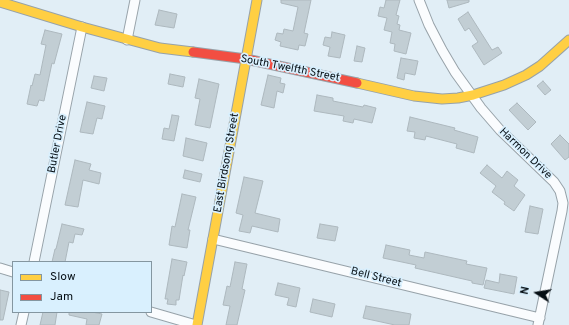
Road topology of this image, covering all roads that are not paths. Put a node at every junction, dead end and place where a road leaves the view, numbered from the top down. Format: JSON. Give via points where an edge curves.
{"nodes":[{"id":1,"x":135,"y":0,"type":"edge"},
{"id":2,"x":257,"y":0,"type":"edge"},
{"id":3,"x":419,"y":0,"type":"edge"},
{"id":4,"x":0,"y":2,"type":"edge"},
{"id":5,"x":82,"y":27,"type":"junction"},
{"id":6,"x":127,"y":40,"type":"junction"},
{"id":7,"x":569,"y":40,"type":"edge"},
{"id":8,"x":246,"y":59,"type":"junction"},
{"id":9,"x":473,"y":96,"type":"junction"},
{"id":10,"x":213,"y":239,"type":"junction"},
{"id":11,"x":34,"y":261,"type":"edge"},
{"id":12,"x":0,"y":268,"type":"edge"},
{"id":13,"x":12,"y":272,"type":"edge"},
{"id":14,"x":152,"y":312,"type":"edge"},
{"id":15,"x":24,"y":313,"type":"edge"},
{"id":16,"x":539,"y":321,"type":"edge"},
{"id":17,"x":21,"y":325,"type":"edge"},
{"id":18,"x":196,"y":325,"type":"edge"}],
"edges":[{"from":1,"to":6,"type":"street"},
{"from":2,"to":8,"type":"street","name":"East Birdsong Street"},
{"from":3,"to":9,"type":"street","name":"Harmon Drive","via":[[442,50]]},
{"from":4,"to":5,"type":"street","name":"South Twelfth Street"},
{"from":5,"to":6,"type":"street","name":"South Twelfth Street"},
{"from":5,"to":11,"type":"street","name":"Butler Drive"},
{"from":6,"to":8,"type":"street","name":"South Twelfth Street","via":[[160,48]]},
{"from":7,"to":9,"type":"street","name":"South Twelfth Street","via":[[526,75],[504,86]]},
{"from":8,"to":9,"type":"street","name":"South Twelfth Street","via":[[414,96],[442,99]]},
{"from":8,"to":10,"type":"street","name":"East Birdsong Street"},
{"from":9,"to":16,"type":"street","name":"Harmon Drive","via":[[500,130],[554,182],[560,191],[562,211]]},
{"from":10,"to":16,"type":"street","name":"Bell Street"},
{"from":10,"to":18,"type":"street","name":"East Birdsong Street"},
{"from":12,"to":13,"type":"street"},
{"from":14,"to":18,"type":"street"},
{"from":15,"to":17,"type":"street"}]}
